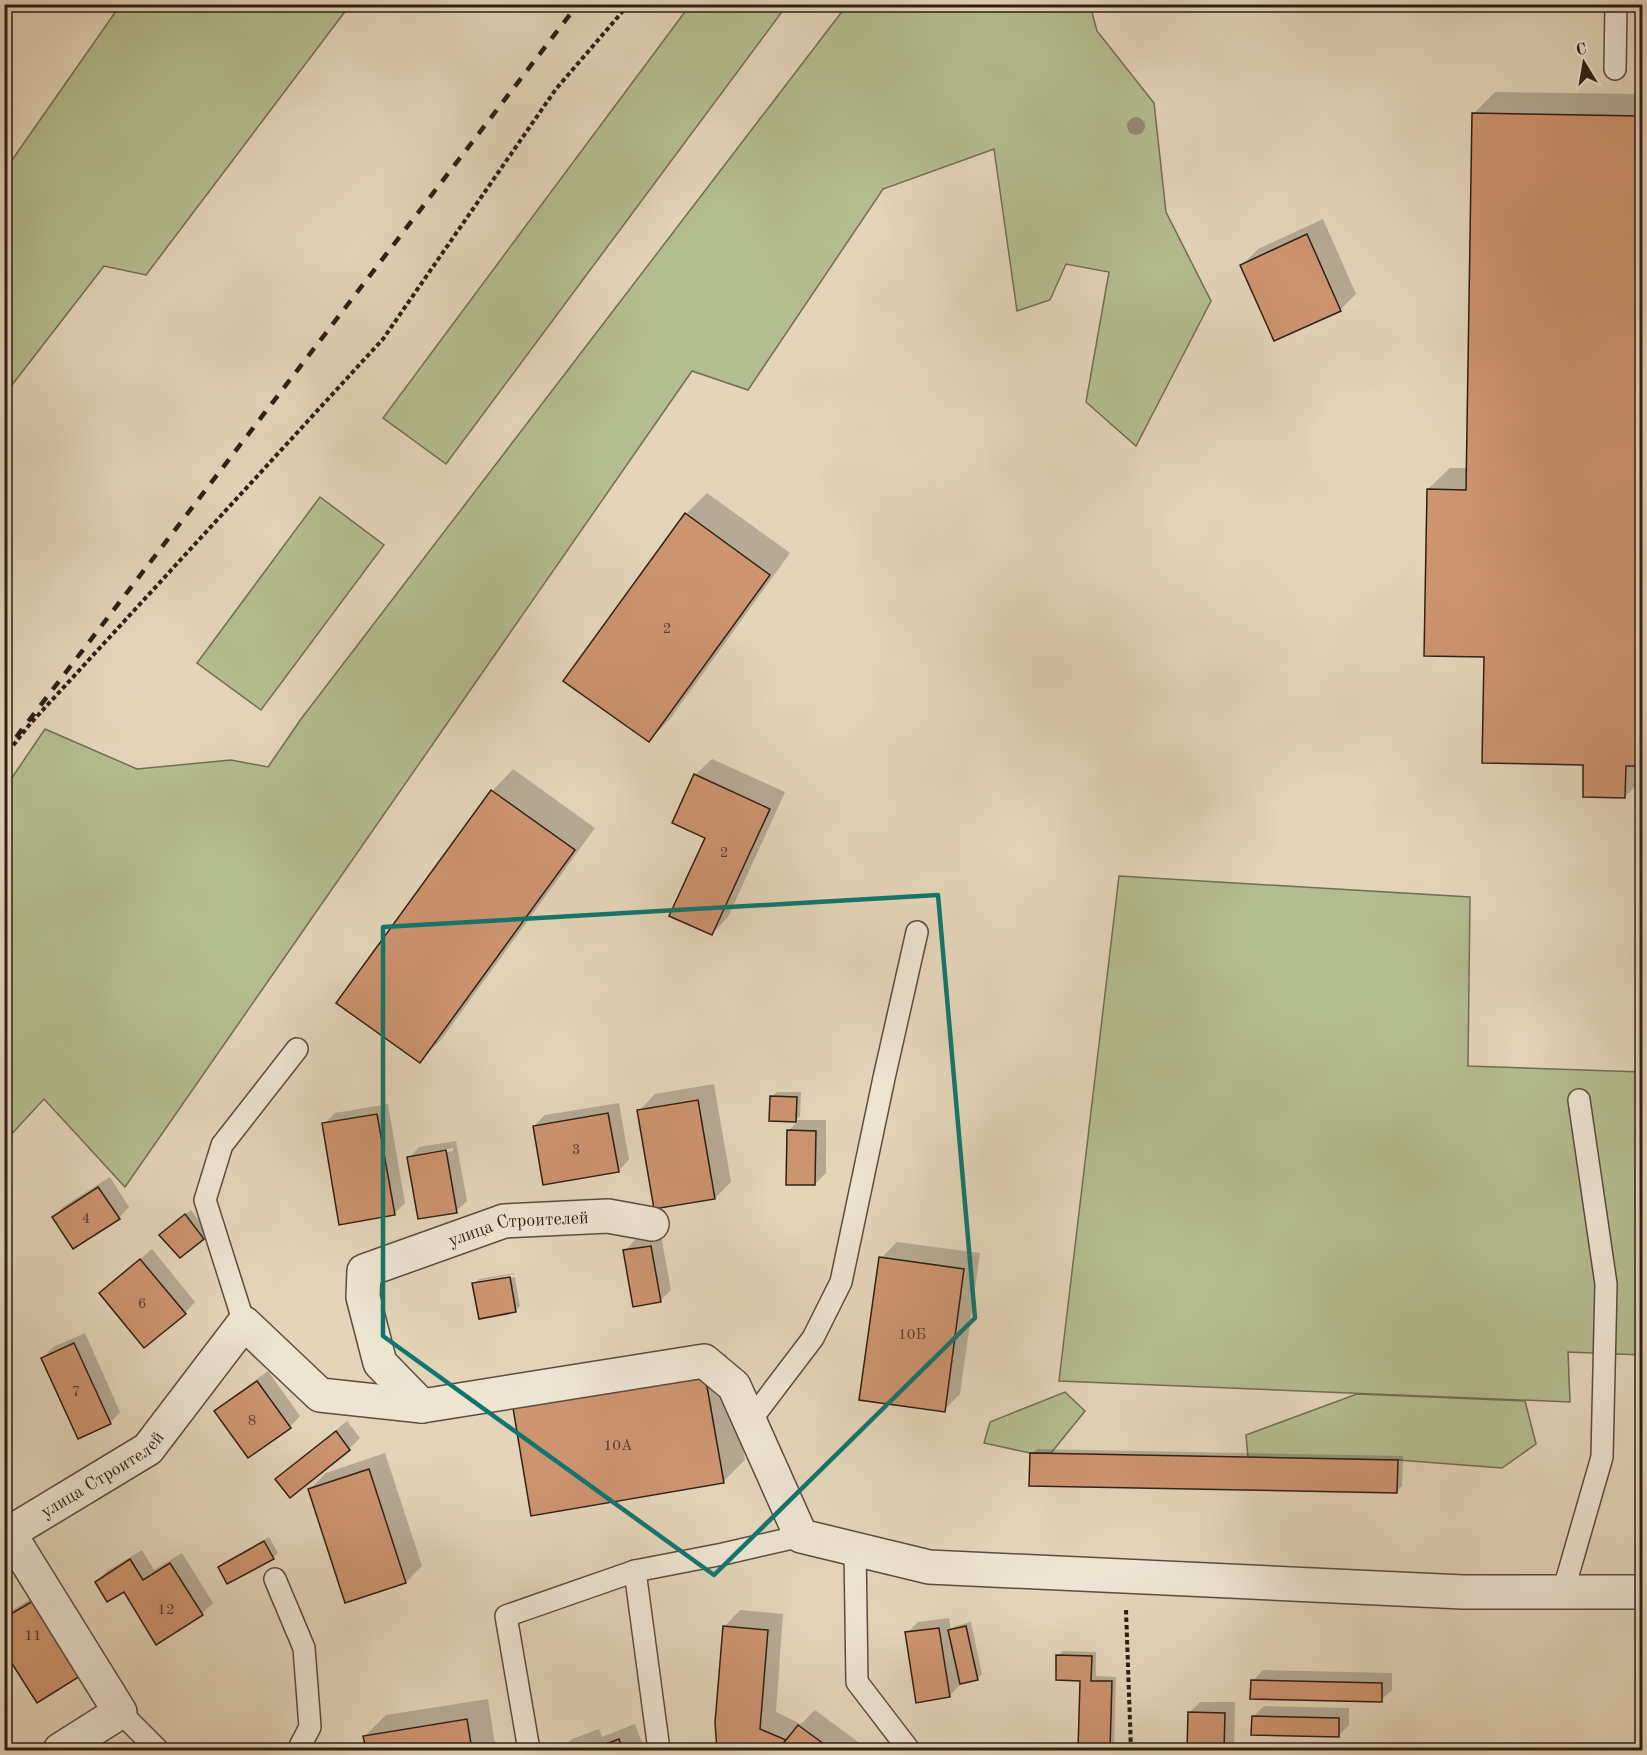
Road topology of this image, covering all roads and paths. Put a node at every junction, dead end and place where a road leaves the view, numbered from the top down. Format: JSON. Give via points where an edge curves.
{"nodes":[{"id":1,"x":629,"y":4,"type":"edge"},
{"id":2,"x":1616,"y":4,"type":"edge"},
{"id":3,"x":1615,"y":69,"type":"dead end"},
{"id":4,"x":4,"y":757,"type":"edge"},
{"id":5,"x":917,"y":932,"type":"dead end"},
{"id":6,"x":297,"y":1049,"type":"dead end"},
{"id":7,"x":1579,"y":1100,"type":"dead end"},
{"id":8,"x":652,"y":1224,"type":"dead end"},
{"id":9,"x":244,"y":1323,"type":"junction"},
{"id":10,"x":422,"y":1406,"type":"junction"},
{"id":11,"x":750,"y":1421,"type":"junction"},
{"id":12,"x":801,"y":1536,"type":"junction"},
{"id":13,"x":855,"y":1549,"type":"junction"},
{"id":14,"x":635,"y":1570,"type":"junction"},
{"id":15,"x":1125,"y":1576,"type":"junction"},
{"id":16,"x":275,"y":1579,"type":"dead end"},
{"id":17,"x":1563,"y":1592,"type":"junction"},
{"id":18,"x":1642,"y":1592,"type":"edge"},
{"id":19,"x":120,"y":1712,"type":"junction"},
{"id":20,"x":60,"y":1750,"type":"edge"},
{"id":21,"x":158,"y":1750,"type":"edge"},
{"id":22,"x":298,"y":1750,"type":"edge"},
{"id":23,"x":529,"y":1750,"type":"edge"},
{"id":24,"x":660,"y":1750,"type":"edge"},
{"id":25,"x":909,"y":1750,"type":"edge"},
{"id":26,"x":1131,"y":1750,"type":"edge"}],
"edges":[{"from":1,"to":4,"type":"path","via":[[556,89],[382,339]]},
{"from":2,"to":3,"type":"lane"},
{"from":5,"to":11,"type":"lane","via":[[841,1282],[813,1338]]},
{"from":6,"to":9,"type":"lane","via":[[222,1145],[205,1200]]},
{"from":7,"to":17,"type":"lane","via":[[1606,1284],[1602,1457]]},
{"from":8,"to":10,"type":"street","name":"улица Строителей","via":[[608,1216],[504,1221],[364,1271],[363,1297],[380,1363]]},
{"from":9,"to":10,"type":"street","via":[[320,1395]]},
{"from":9,"to":19,"type":"street","name":"улица Строителей","via":[[148,1449],[9,1533]]},
{"from":10,"to":11,"type":"street","via":[[704,1360],[734,1386]]},
{"from":11,"to":12,"type":"street"},
{"from":12,"to":13,"type":"street"},
{"from":12,"to":14,"type":"lane"},
{"from":13,"to":15,"type":"street","via":[[929,1567]]},
{"from":13,"to":25,"type":"lane","via":[[857,1682]]},
{"from":14,"to":23,"type":"lane","via":[[506,1616]]},
{"from":14,"to":24,"type":"lane"},
{"from":15,"to":17,"type":"street","via":[[1463,1592]]},
{"from":15,"to":26,"type":"path"},
{"from":16,"to":22,"type":"lane","via":[[304,1648],[310,1726]]},
{"from":17,"to":18,"type":"street"},
{"from":19,"to":20,"type":"street"},
{"from":19,"to":21,"type":"lane"}]}
